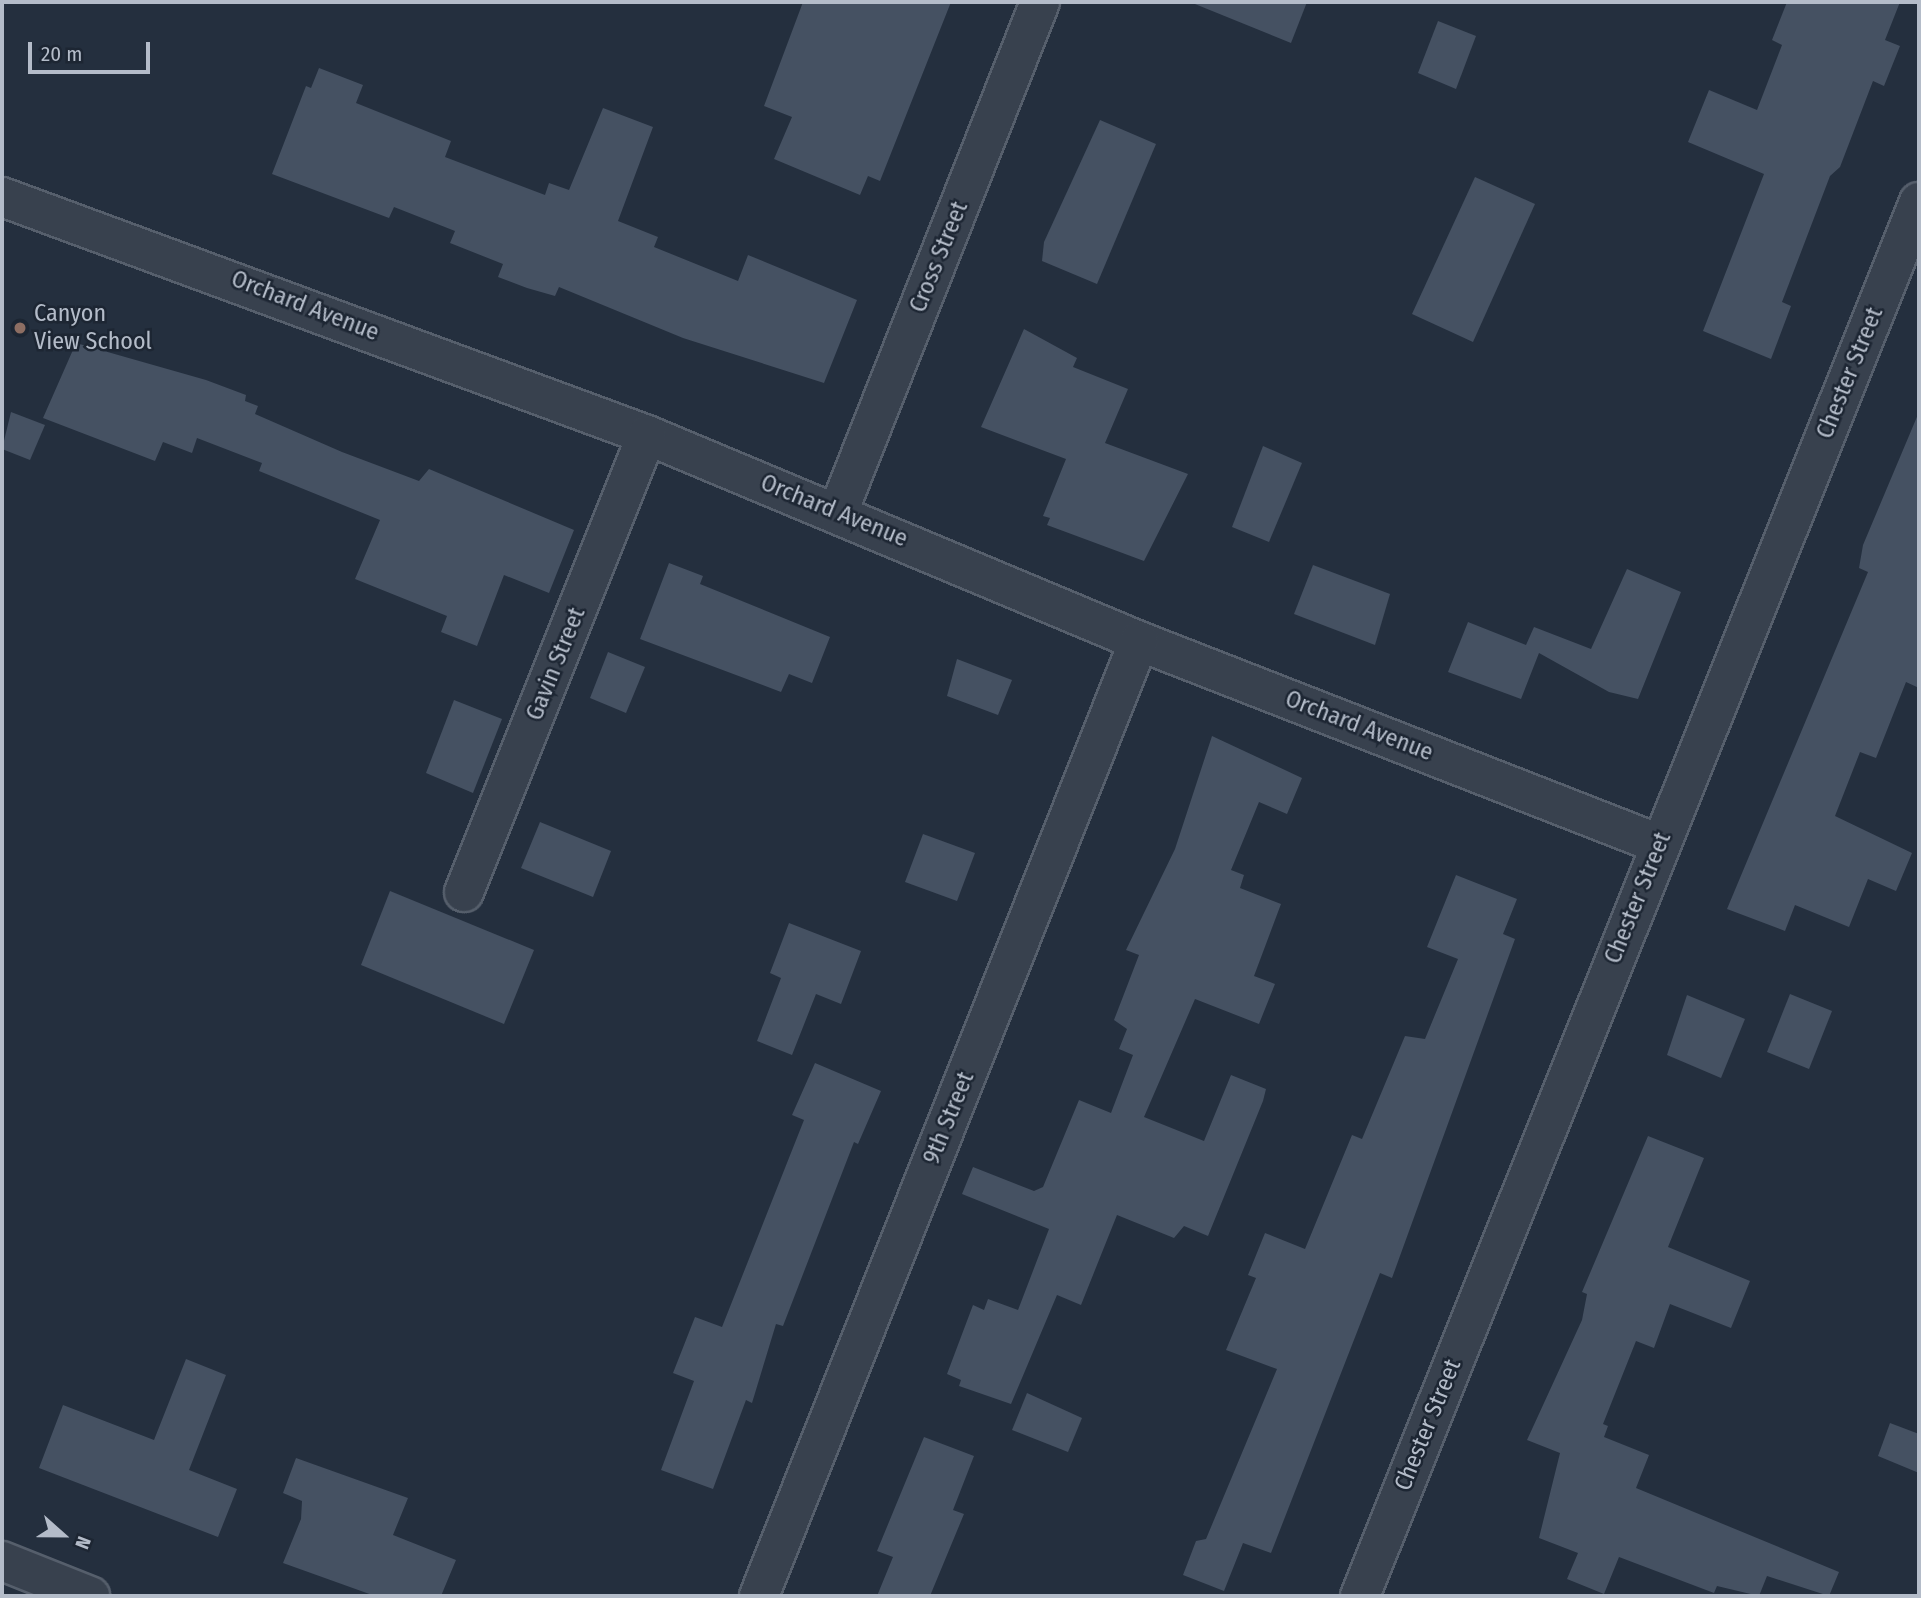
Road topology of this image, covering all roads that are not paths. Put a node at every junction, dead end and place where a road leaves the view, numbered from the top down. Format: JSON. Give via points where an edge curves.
{"nodes":[{"id":1,"x":1040,"y":2,"type":"edge"},
{"id":2,"x":2,"y":197,"type":"edge"},
{"id":3,"x":1919,"y":202,"type":"edge"},
{"id":4,"x":647,"y":435,"type":"junction"},
{"id":5,"x":838,"y":512,"type":"junction"},
{"id":6,"x":1139,"y":641,"type":"junction"},
{"id":7,"x":1659,"y":844,"type":"junction"},
{"id":8,"x":464,"y":892,"type":"dead end"},
{"id":9,"x":2,"y":1561,"type":"edge"},
{"id":10,"x":69,"y":1592,"type":"edge"},
{"id":11,"x":759,"y":1596,"type":"edge"},
{"id":12,"x":1360,"y":1596,"type":"edge"}],
"edges":[{"from":1,"to":5,"type":"street","name":"Cross Street"},
{"from":2,"to":4,"type":"street","name":"Orchard Avenue"},
{"from":3,"to":7,"type":"street","name":"Chester Street"},
{"from":4,"to":5,"type":"street","name":"Orchard Avenue"},
{"from":4,"to":8,"type":"street","name":"Gavin Street"},
{"from":5,"to":6,"type":"street","name":"Orchard Avenue"},
{"from":6,"to":7,"type":"street","name":"Orchard Avenue"},
{"from":6,"to":11,"type":"street","name":"9th Street"},
{"from":7,"to":12,"type":"street","name":"Chester Street"},
{"from":9,"to":10,"type":"street"}]}
